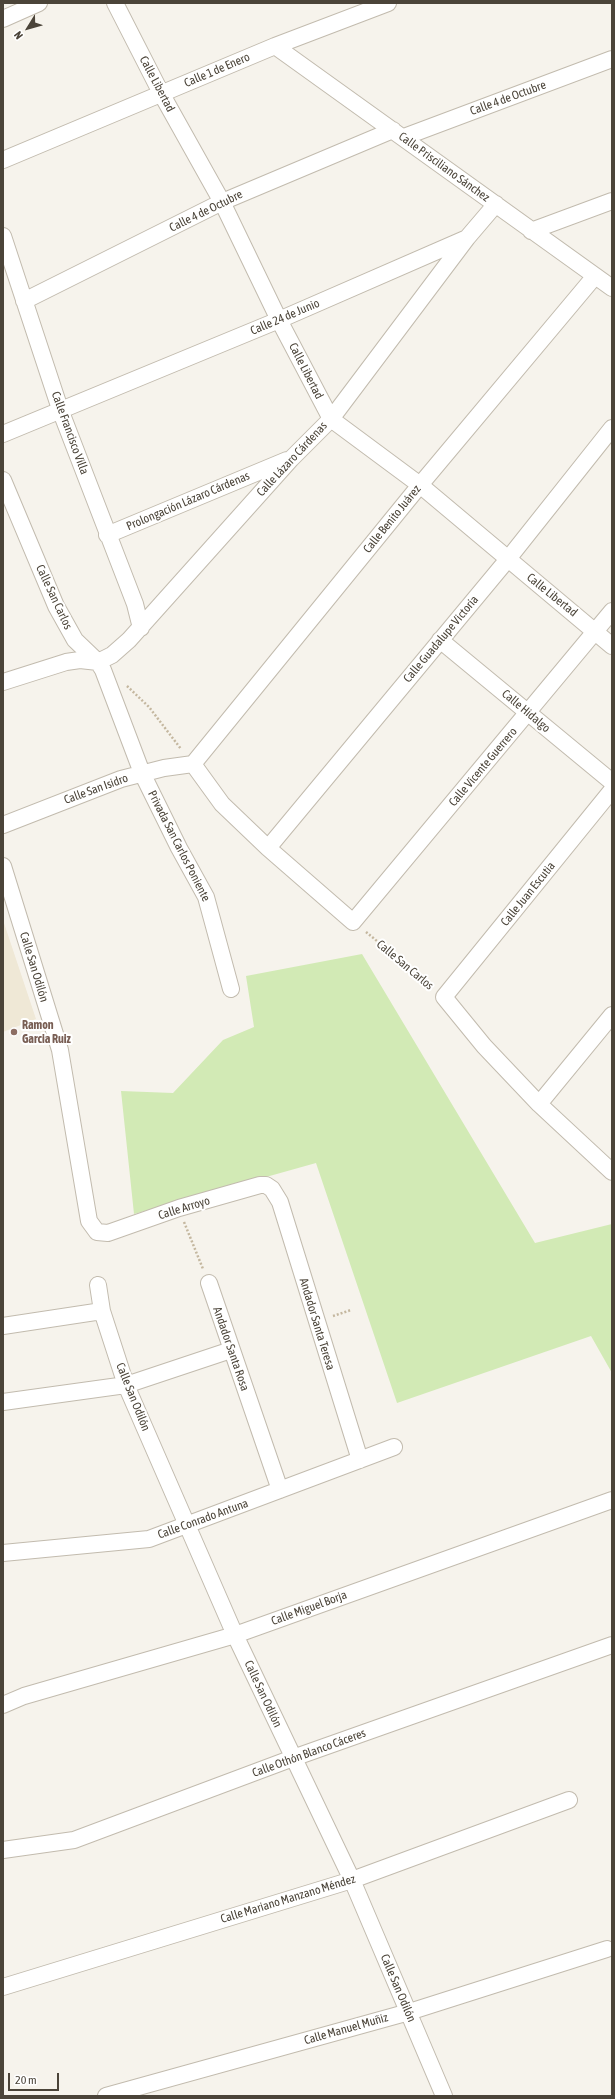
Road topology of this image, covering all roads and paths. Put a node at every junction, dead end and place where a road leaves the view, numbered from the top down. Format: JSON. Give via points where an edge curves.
{"nodes":[{"id":1,"x":39,"y":3,"type":"edge"},
{"id":2,"x":115,"y":3,"type":"edge"},
{"id":3,"x":388,"y":3,"type":"edge"},
{"id":4,"x":3,"y":19,"type":"edge"},
{"id":5,"x":275,"y":46,"type":"junction"},
{"id":6,"x":612,"y":59,"type":"edge"},
{"id":7,"x":161,"y":93,"type":"junction"},
{"id":8,"x":398,"y":134,"type":"junction"},
{"id":9,"x":3,"y":160,"type":"edge"},
{"id":10,"x":612,"y":201,"type":"edge"},
{"id":11,"x":222,"y":202,"type":"junction"},
{"id":12,"x":496,"y":204,"type":"junction"},
{"id":13,"x":530,"y":231,"type":"junction"},
{"id":14,"x":3,"y":236,"type":"edge"},
{"id":15,"x":466,"y":238,"type":"junction"},
{"id":16,"x":595,"y":276,"type":"junction"},
{"id":17,"x":612,"y":288,"type":"edge"},
{"id":18,"x":24,"y":301,"type":"junction"},
{"id":19,"x":279,"y":320,"type":"junction"},
{"id":20,"x":61,"y":412,"type":"junction"},
{"id":21,"x":331,"y":419,"type":"junction"},
{"id":22,"x":612,"y":428,"type":"edge"},
{"id":23,"x":3,"y":434,"type":"edge"},
{"id":24,"x":291,"y":459,"type":"junction"},
{"id":25,"x":3,"y":480,"type":"edge"},
{"id":26,"x":420,"y":485,"type":"junction"},
{"id":27,"x":108,"y":535,"type":"junction"},
{"id":28,"x":508,"y":559,"type":"junction"},
{"id":29,"x":612,"y":611,"type":"edge"},
{"id":30,"x":140,"y":628,"type":"junction"},
{"id":31,"x":596,"y":631,"type":"junction"},
{"id":32,"x":440,"y":640,"type":"junction"},
{"id":33,"x":612,"y":646,"type":"edge"},
{"id":34,"x":98,"y":662,"type":"junction"},
{"id":35,"x":3,"y":682,"type":"edge"},
{"id":36,"x":125,"y":684,"type":"dead end"},
{"id":37,"x":528,"y":712,"type":"junction"},
{"id":38,"x":188,"y":764,"type":"junction"},
{"id":39,"x":142,"y":773,"type":"junction"},
{"id":40,"x":612,"y":782,"type":"edge"},
{"id":41,"x":612,"y":790,"type":"edge"},
{"id":42,"x":3,"y":825,"type":"edge"},
{"id":43,"x":268,"y":848,"type":"junction"},
{"id":44,"x":3,"y":866,"type":"edge"},
{"id":45,"x":353,"y":922,"type":"junction"},
{"id":46,"x":231,"y":989,"type":"dead end"},
{"id":47,"x":444,"y":997,"type":"junction"},
{"id":48,"x":612,"y":1015,"type":"edge"},
{"id":49,"x":539,"y":1104,"type":"junction"},
{"id":50,"x":612,"y":1172,"type":"edge"},
{"id":51,"x":272,"y":1189,"type":"joint"},
{"id":52,"x":179,"y":1208,"type":"junction"},
{"id":53,"x":97,"y":1232,"type":"joint"},
{"id":54,"x":209,"y":1283,"type":"joint"},
{"id":55,"x":98,"y":1285,"type":"dead end"},
{"id":56,"x":102,"y":1312,"type":"junction"},
{"id":57,"x":3,"y":1326,"type":"edge"},
{"id":58,"x":231,"y":1350,"type":"junction"},
{"id":59,"x":126,"y":1385,"type":"junction"},
{"id":60,"x":3,"y":1402,"type":"edge"},
{"id":61,"x":394,"y":1447,"type":"dead end"},
{"id":62,"x":360,"y":1460,"type":"junction"},
{"id":63,"x":280,"y":1490,"type":"junction"},
{"id":64,"x":612,"y":1500,"type":"edge"},
{"id":65,"x":187,"y":1526,"type":"junction"},
{"id":66,"x":3,"y":1554,"type":"edge"},
{"id":67,"x":235,"y":1635,"type":"junction"},
{"id":68,"x":612,"y":1645,"type":"edge"},
{"id":69,"x":3,"y":1705,"type":"edge"},
{"id":70,"x":292,"y":1758,"type":"junction"},
{"id":71,"x":569,"y":1800,"type":"dead end"},
{"id":72,"x":3,"y":1850,"type":"edge"},
{"id":73,"x":352,"y":1880,"type":"junction"},
{"id":74,"x":607,"y":1949,"type":"dead end"},
{"id":75,"x":3,"y":1988,"type":"edge"},
{"id":76,"x":409,"y":2012,"type":"junction"},
{"id":77,"x":106,"y":2096,"type":"edge"},
{"id":78,"x":444,"y":2096,"type":"edge"}],
"edges":[{"from":1,"to":4,"type":"street"},
{"from":2,"to":7,"type":"street","name":"Calle Libertad"},
{"from":3,"to":5,"type":"street","name":"Calle 1 de Enero"},
{"from":5,"to":7,"type":"street","name":"Calle 1 de Enero"},
{"from":5,"to":8,"type":"street","name":"Calle Prisciliano Sánchez"},
{"from":6,"to":8,"type":"street","name":"Calle 4 de Octubre"},
{"from":7,"to":9,"type":"street","name":"Calle 1 de Enero"},
{"from":7,"to":11,"type":"street","name":"Calle Libertad"},
{"from":8,"to":11,"type":"street","name":"Calle 4 de Octubre"},
{"from":8,"to":12,"type":"street","name":"Calle Prisciliano Sánchez"},
{"from":10,"to":13,"type":"street"},
{"from":11,"to":18,"type":"street","name":"Calle 4 de Octubre"},
{"from":11,"to":19,"type":"street","name":"Calle Libertad"},
{"from":12,"to":13,"type":"street","name":"Calle Prisciliano Sánchez"},
{"from":12,"to":15,"type":"street","name":"Calle 24 de Junio"},
{"from":13,"to":16,"type":"street","name":"Calle Prisciliano Sánchez"},
{"from":14,"to":18,"type":"street","name":"Calle Francisco Villa"},
{"from":15,"to":19,"type":"street","name":"Calle 24 de Junio"},
{"from":15,"to":21,"type":"street","name":"Calle Lázaro Cárdenas"},
{"from":16,"to":17,"type":"street","name":"Calle Prisciliano Sánchez"},
{"from":16,"to":26,"type":"street","name":"Calle Benito Juárez"},
{"from":18,"to":20,"type":"street","name":"Calle Francisco Villa"},
{"from":19,"to":20,"type":"street","name":"Calle 24 de Junio"},
{"from":19,"to":21,"type":"street","name":"Calle Libertad"},
{"from":20,"to":23,"type":"street","name":"Calle 24 de Junio"},
{"from":20,"to":27,"type":"street","name":"Calle Francisco Villa"},
{"from":21,"to":24,"type":"street","name":"Calle Lázaro Cárdenas"},
{"from":21,"to":26,"type":"street","name":"Calle Libertad"},
{"from":22,"to":28,"type":"street","name":"Calle Guadalupe Victoria"},
{"from":24,"to":27,"type":"street","name":"Prolongación Lázaro Cárdenas"},
{"from":24,"to":30,"type":"street","name":"Calle Lázaro Cárdenas"},
{"from":25,"to":34,"type":"street","name":"Calle San Carlos","via":[[67,628],[75,640]]},
{"from":26,"to":28,"type":"street","name":"Calle Libertad"},
{"from":26,"to":38,"type":"street","name":"Calle Benito Juárez"},
{"from":27,"to":30,"type":"street","name":"Calle Francisco Villa","via":[[135,604]]},
{"from":28,"to":31,"type":"street","name":"Calle Libertad"},
{"from":28,"to":32,"type":"street","name":"Calle Guadalupe Victoria"},
{"from":29,"to":31,"type":"street","name":"Calle Vicente Guerrero"},
{"from":30,"to":34,"type":"street","name":"Calle Lázaro Cárdenas","via":[[112,655]]},
{"from":31,"to":33,"type":"street","name":"Calle Libertad"},
{"from":31,"to":37,"type":"street","name":"Calle Vicente Guerrero"},
{"from":32,"to":37,"type":"street","name":"Calle Hidalgo"},
{"from":32,"to":43,"type":"street","name":"Calle Guadalupe Victoria"},
{"from":34,"to":35,"type":"street","via":[[66,662]]},
{"from":34,"to":39,"type":"street","name":"Calle San Carlos"},
{"from":36,"to":38,"type":"path","via":[[149,706]]},
{"from":37,"to":40,"type":"street","name":"Calle Hidalgo"},
{"from":37,"to":45,"type":"street","name":"Calle Vicente Guerrero"},
{"from":38,"to":39,"type":"street","name":"Calle San Isidro"},
{"from":38,"to":43,"type":"street","via":[[222,804]]},
{"from":39,"to":42,"type":"street","name":"Calle San Isidro"},
{"from":39,"to":46,"type":"street","name":"Privada San Carlos Poniente","via":[[206,896]]},
{"from":41,"to":47,"type":"street","name":"Calle Juan Escutia"},
{"from":43,"to":45,"type":"street"},
{"from":44,"to":53,"type":"street","name":"Calle San Odilón","via":[[60,1050],[89,1222]]},
{"from":45,"to":47,"type":"path","name":"Calle San Carlos"},
{"from":47,"to":49,"type":"street","name":"Calle San Carlos","via":[[484,1046]]},
{"from":48,"to":49,"type":"street"},
{"from":49,"to":50,"type":"street","name":"Calle San Carlos"},
{"from":51,"to":52,"type":"street","name":"Calle Arroyo","via":[[260,1185]]},
{"from":51,"to":62,"type":"street","name":"Andador Santa Teresa","via":[[280,1202]]},
{"from":52,"to":53,"type":"street","name":"Calle Arroyo","via":[[108,1233]]},
{"from":52,"to":54,"type":"path"},
{"from":54,"to":58,"type":"street","name":"Andador Santa Rosa"},
{"from":55,"to":56,"type":"street","name":"Calle San Odilón"},
{"from":56,"to":57,"type":"street"},
{"from":56,"to":59,"type":"street","name":"Calle San Odilón"},
{"from":58,"to":59,"type":"street"},
{"from":58,"to":63,"type":"street","name":"Andador Santa Rosa"},
{"from":59,"to":60,"type":"street"},
{"from":59,"to":65,"type":"street","name":"Calle San Odilón"},
{"from":61,"to":62,"type":"street","name":"Calle Conrado Antuna"},
{"from":62,"to":63,"type":"street","name":"Calle Conrado Antuna"},
{"from":63,"to":65,"type":"street","name":"Calle Conrado Antuna"},
{"from":64,"to":67,"type":"street","name":"Calle Miguel Borja"},
{"from":65,"to":66,"type":"street","name":"Calle Conrado Antuna","via":[[149,1539]]},
{"from":65,"to":67,"type":"street","name":"Calle San Odilón"},
{"from":67,"to":69,"type":"street","name":"Calle Miguel Borja","via":[[24,1696]]},
{"from":67,"to":70,"type":"street","name":"Calle San Odilón"},
{"from":68,"to":70,"type":"street","name":"Calle Othón Blanco Cáceres"},
{"from":70,"to":72,"type":"street","name":"Calle Othón Blanco Cáceres","via":[[74,1840]]},
{"from":70,"to":73,"type":"street","name":"Calle San Odilón"},
{"from":71,"to":73,"type":"street","name":"Calle Mariano Manzano Méndez"},
{"from":73,"to":75,"type":"street","name":"Calle Mariano Manzano Méndez"},
{"from":73,"to":76,"type":"street","name":"Calle San Odilón"},
{"from":74,"to":76,"type":"street","name":"Calle Manuel Muñiz"},
{"from":76,"to":77,"type":"street","name":"Calle Manuel Muñiz"},
{"from":76,"to":78,"type":"street","name":"Calle San Odilón"}]}
